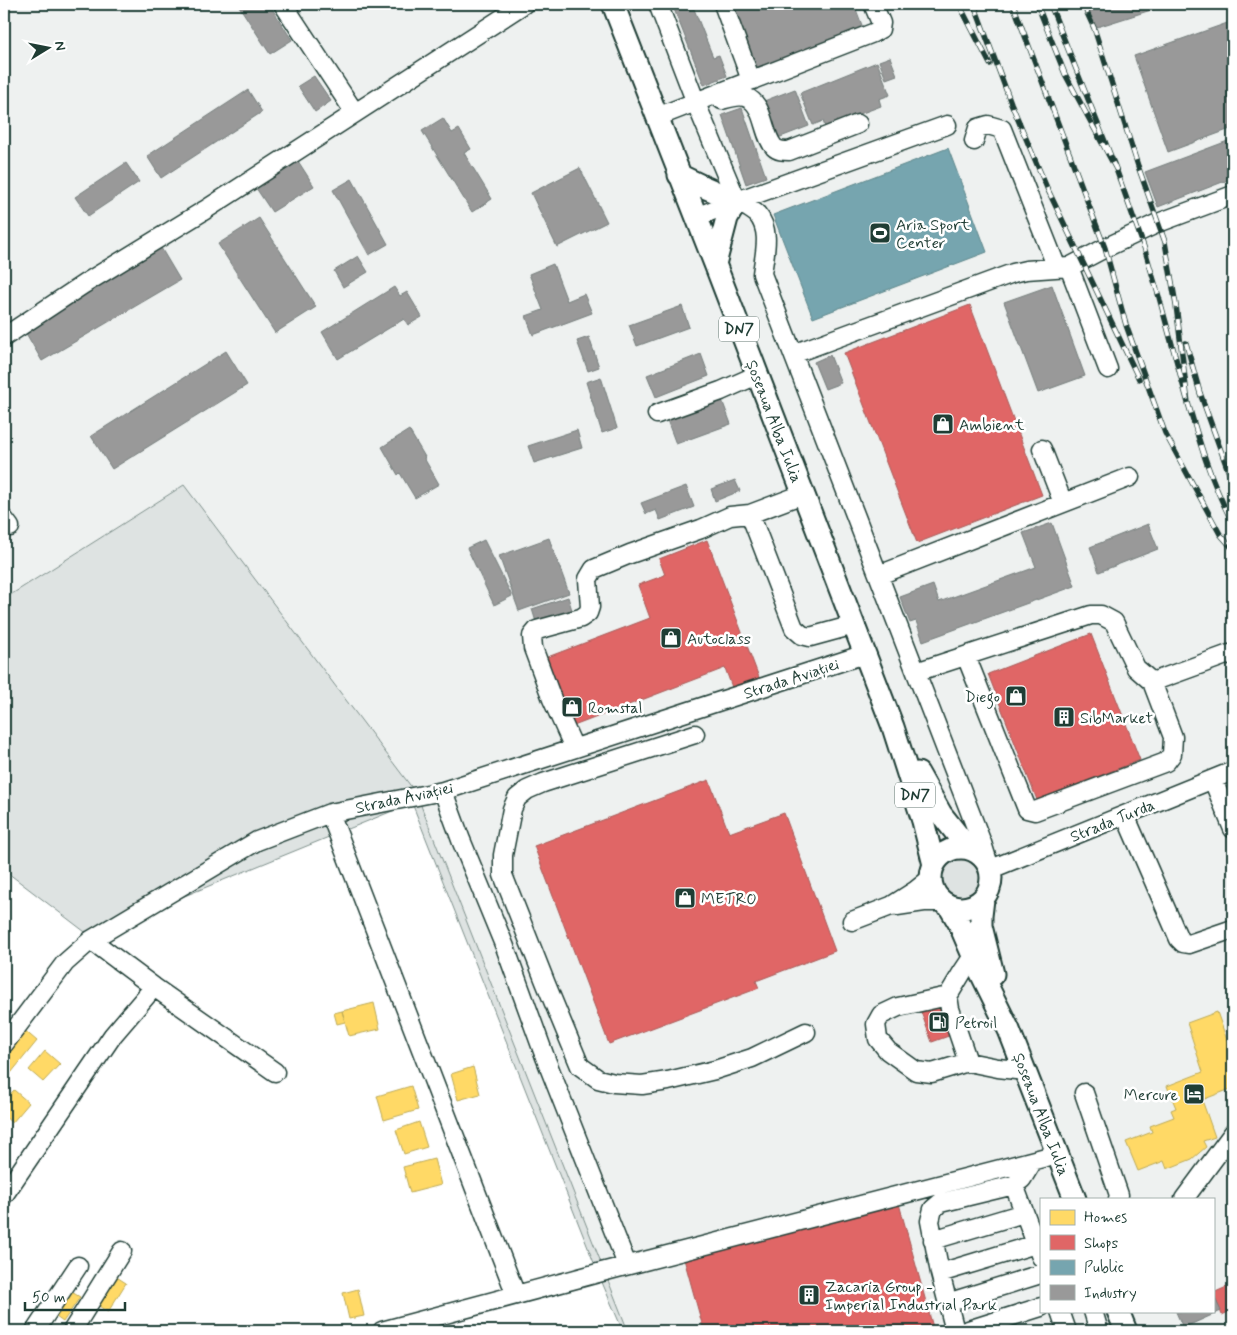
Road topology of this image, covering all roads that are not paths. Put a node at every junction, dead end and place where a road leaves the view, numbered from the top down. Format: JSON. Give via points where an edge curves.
{"nodes":[{"id":1,"x":283,"y":4,"type":"edge"},
{"id":2,"x":524,"y":4,"type":"edge"},
{"id":3,"x":613,"y":4,"type":"edge"},
{"id":4,"x":658,"y":4,"type":"edge"},
{"id":5,"x":723,"y":4,"type":"edge"},
{"id":6,"x":873,"y":4,"type":"edge"},
{"id":7,"x":753,"y":80,"type":"junction"},
{"id":8,"x":697,"y":105,"type":"junction"},
{"id":9,"x":356,"y":113,"type":"junction"},
{"id":10,"x":657,"y":117,"type":"junction"},
{"id":11,"x":858,"y":124,"type":"dead end"},
{"id":12,"x":948,"y":125,"type":"dead end"},
{"id":13,"x":974,"y":141,"type":"dead end"},
{"id":14,"x":679,"y":175,"type":"junction"},
{"id":15,"x":1233,"y":195,"type":"edge"},
{"id":16,"x":737,"y":200,"type":"junction"},
{"id":17,"x":696,"y":217,"type":"junction"},
{"id":18,"x":715,"y":264,"type":"junction"},
{"id":19,"x":1063,"y":268,"type":"junction"},
{"id":20,"x":4,"y":338,"type":"edge"},
{"id":21,"x":793,"y":354,"type":"junction"},
{"id":22,"x":1108,"y":369,"type":"dead end"},
{"id":23,"x":757,"y":375,"type":"junction"},
{"id":24,"x":657,"y":414,"type":"dead end"},
{"id":25,"x":1042,"y":449,"type":"dead end"},
{"id":26,"x":1130,"y":477,"type":"dead end"},
{"id":27,"x":803,"y":494,"type":"junction"},
{"id":28,"x":1063,"y":503,"type":"junction"},
{"id":29,"x":750,"y":514,"type":"junction"},
{"id":30,"x":879,"y":575,"type":"junction"},
{"id":31,"x":854,"y":625,"type":"junction"},
{"id":32,"x":865,"y":654,"type":"junction"},
{"id":33,"x":1229,"y":654,"type":"dead end"},
{"id":34,"x":966,"y":656,"type":"junction"},
{"id":35,"x":916,"y":672,"type":"junction"},
{"id":36,"x":1152,"y":682,"type":"junction"},
{"id":37,"x":893,"y":727,"type":"junction"},
{"id":38,"x":695,"y":734,"type":"dead end"},
{"id":39,"x":574,"y":748,"type":"junction"},
{"id":40,"x":1233,"y":772,"type":"edge"},
{"id":41,"x":1212,"y":780,"type":"junction"},
{"id":42,"x":443,"y":790,"type":"junction"},
{"id":43,"x":330,"y":813,"type":"junction"},
{"id":44,"x":1125,"y":815,"type":"junction"},
{"id":45,"x":1233,"y":829,"type":"edge"},
{"id":46,"x":972,"y":842,"type":"junction"},
{"id":47,"x":989,"y":865,"type":"junction"},
{"id":48,"x":932,"y":871,"type":"junction"},
{"id":49,"x":983,"y":899,"type":"junction"},
{"id":50,"x":946,"y":904,"type":"junction"},
{"id":51,"x":891,"y":906,"type":"junction"},
{"id":52,"x":852,"y":921,"type":"dead end"},
{"id":53,"x":1233,"y":930,"type":"edge"},
{"id":54,"x":91,"y":940,"type":"junction"},
{"id":55,"x":974,"y":956,"type":"junction"},
{"id":56,"x":154,"y":987,"type":"junction"},
{"id":57,"x":948,"y":996,"type":"junction"},
{"id":58,"x":1009,"y":1030,"type":"junction"},
{"id":59,"x":806,"y":1032,"type":"dead end"},
{"id":60,"x":4,"y":1044,"type":"edge"},
{"id":61,"x":968,"y":1062,"type":"junction"},
{"id":62,"x":1025,"y":1071,"type":"junction"},
{"id":63,"x":275,"y":1072,"type":"dead end"},
{"id":64,"x":1084,"y":1093,"type":"dead end"},
{"id":65,"x":1233,"y":1133,"type":"edge"},
{"id":66,"x":1033,"y":1161,"type":"junction"},
{"id":67,"x":1060,"y":1161,"type":"junction"},
{"id":68,"x":1014,"y":1185,"type":"junction"},
{"id":69,"x":4,"y":1195,"type":"edge"},
{"id":70,"x":1066,"y":1198,"type":"edge"},
{"id":71,"x":1075,"y":1198,"type":"edge"},
{"id":72,"x":1118,"y":1198,"type":"edge"},
{"id":73,"x":1185,"y":1198,"type":"edge"},
{"id":74,"x":1024,"y":1213,"type":"junction"},
{"id":75,"x":933,"y":1240,"type":"junction"},
{"id":76,"x":122,"y":1251,"type":"dead end"},
{"id":77,"x":1038,"y":1251,"type":"edge"},
{"id":78,"x":627,"y":1265,"type":"junction"},
{"id":79,"x":78,"y":1266,"type":"dead end"},
{"id":80,"x":940,"y":1273,"type":"junction"},
{"id":81,"x":1040,"y":1274,"type":"edge"},
{"id":82,"x":516,"y":1295,"type":"junction"},
{"id":83,"x":947,"y":1303,"type":"junction"},
{"id":84,"x":1040,"y":1307,"type":"edge"},
{"id":85,"x":1060,"y":1312,"type":"edge"},
{"id":86,"x":1093,"y":1312,"type":"edge"},
{"id":87,"x":1118,"y":1312,"type":"edge"},
{"id":88,"x":35,"y":1331,"type":"edge"},
{"id":89,"x":72,"y":1331,"type":"edge"},
{"id":90,"x":382,"y":1331,"type":"edge"},
{"id":91,"x":955,"y":1331,"type":"edge"},
{"id":92,"x":965,"y":1331,"type":"edge"},
{"id":93,"x":1067,"y":1331,"type":"edge"},
{"id":94,"x":1098,"y":1331,"type":"edge"},
{"id":95,"x":1126,"y":1331,"type":"edge"}],
"edges":[{"from":1,"to":9,"type":"street"},
{"from":2,"to":9,"type":"street"},
{"from":3,"to":10,"type":"main road","name":"Șoseaua Alba Iulia","number":"DN7"},
{"from":4,"to":8,"type":"street"},
{"from":5,"to":7,"type":"street"},
{"from":6,"to":7,"type":"street","via":[[881,23],[880,29]]},
{"from":7,"to":8,"type":"street"},
{"from":8,"to":10,"type":"street"},
{"from":8,"to":11,"type":"street","via":[[732,97],[744,96],[752,100],[770,140],[781,151],[789,151]]},
{"from":8,"to":16,"type":"street"},
{"from":9,"to":20,"type":"street"},
{"from":10,"to":14,"type":"main road","name":"Șoseaua Alba Iulia","number":"DN7"},
{"from":12,"to":16,"type":"street"},
{"from":13,"to":19,"type":"street","via":[[978,128],[988,125],[1002,129]]},
{"from":14,"to":16,"type":"main road"},
{"from":14,"to":17,"type":"main road","name":"Șoseaua Alba Iulia","number":"DN7"},
{"from":15,"to":19,"type":"street","via":[[1158,223]]},
{"from":16,"to":17,"type":"street"},
{"from":16,"to":18,"type":"main road","via":[[726,218]]},
{"from":16,"to":21,"type":"street","via":[[756,213],[764,226],[767,238],[762,274]]},
{"from":17,"to":18,"type":"main road","name":"Șoseaua Alba Iulia","number":"DN7"},
{"from":18,"to":23,"type":"main road","name":"Șoseaua Alba Iulia","number":"DN7"},
{"from":19,"to":21,"type":"street","via":[[1013,273]]},
{"from":19,"to":22,"type":"street"},
{"from":21,"to":30,"type":"street"},
{"from":23,"to":24,"type":"street"},
{"from":23,"to":27,"type":"main road","name":"Șoseaua Alba Iulia","number":"DN7"},
{"from":25,"to":28,"type":"street"},
{"from":26,"to":28,"type":"street"},
{"from":27,"to":29,"type":"street"},
{"from":27,"to":31,"type":"main road","name":"Șoseaua Alba Iulia","number":"DN7"},
{"from":28,"to":30,"type":"street"},
{"from":29,"to":31,"type":"street","via":[[794,628],[810,637]]},
{"from":29,"to":39,"type":"street","via":[[730,516],[594,569],[588,579],[588,613],[581,618],[537,630],[532,636],[533,648],[552,699]]},
{"from":30,"to":35,"type":"street"},
{"from":31,"to":32,"type":"main road","name":"Șoseaua Alba Iulia","number":"DN7"},
{"from":32,"to":37,"type":"main road","name":"Șoseaua Alba Iulia","number":"DN7"},
{"from":32,"to":39,"type":"street","name":"Strada Aviației"},
{"from":33,"to":36,"type":"street"},
{"from":34,"to":35,"type":"street"},
{"from":34,"to":36,"type":"street","via":[[1091,615],[1101,615],[1114,622],[1136,668]]},
{"from":34,"to":36,"type":"street","via":[[1027,809],[1035,811],[1166,762],[1172,754],[1173,737]]},
{"from":35,"to":46,"type":"street"},
{"from":37,"to":46,"type":"main road","name":"Șoseaua Alba Iulia","number":"DN7","via":[[941,814],[953,830]]},
{"from":37,"to":48,"type":"main road","name":"Șoseaua Alba Iulia","number":"DN7","via":[[923,821]]},
{"from":38,"to":59,"type":"street","via":[[543,783],[516,798],[503,855],[503,875],[580,1066],[598,1079],[642,1085],[668,1081],[752,1058]]},
{"from":39,"to":42,"type":"street","name":"Strada Aviației"},
{"from":40,"to":41,"type":"street","name":"Strada Turda"},
{"from":41,"to":44,"type":"street","name":"Strada Turda"},
{"from":41,"to":45,"type":"street"},
{"from":42,"to":43,"type":"street","name":"Strada Aviației"},
{"from":42,"to":78,"type":"street"},
{"from":43,"to":54,"type":"street","name":"Strada Aviației","via":[[257,840]]},
{"from":43,"to":82,"type":"street"},
{"from":44,"to":47,"type":"street","name":"Strada Turda"},
{"from":44,"to":53,"type":"street","via":[[1179,939],[1189,944]]},
{"from":46,"to":47,"type":"main road","number":"DN7"},
{"from":46,"to":48,"type":"main road","via":[[948,850],[940,856]]},
{"from":47,"to":49,"type":"main road","number":"DN7","via":[[991,885]]},
{"from":48,"to":50,"type":"main road","number":"DN7","via":[[934,891]]},
{"from":48,"to":51,"type":"street","via":[[916,890]]},
{"from":49,"to":50,"type":"main road","via":[[967,908]]},
{"from":49,"to":58,"type":"main road","name":"Șoseaua Alba Iulia","number":"DN7","via":[[981,926]]},
{"from":50,"to":51,"type":"street","via":[[924,902]]},
{"from":50,"to":55,"type":"main road","name":"Șoseaua Alba Iulia","number":"DN7"},
{"from":51,"to":52,"type":"street"},
{"from":54,"to":56,"type":"street"},
{"from":54,"to":60,"type":"street","name":"Strada Aviației","via":[[65,963]]},
{"from":55,"to":57,"type":"street"},
{"from":55,"to":58,"type":"main road","name":"Șoseaua Alba Iulia","number":"DN7"},
{"from":56,"to":63,"type":"street"},
{"from":56,"to":69,"type":"street","via":[[113,1035]]},
{"from":57,"to":61,"type":"street"},
{"from":57,"to":61,"type":"street","via":[[898,1007],[881,1015],[876,1024],[878,1039],[888,1051],[916,1071],[932,1073]]},
{"from":58,"to":62,"type":"main road","name":"Șoseaua Alba Iulia","number":"DN7"},
{"from":61,"to":62,"type":"street"},
{"from":62,"to":67,"type":"main road","name":"Șoseaua Alba Iulia","number":"DN7"},
{"from":64,"to":72,"type":"street"},
{"from":65,"to":73,"type":"street"},
{"from":66,"to":67,"type":"street"},
{"from":66,"to":68,"type":"street","via":[[1022,1179]]},
{"from":66,"to":78,"type":"street"},
{"from":67,"to":70,"type":"street"},
{"from":67,"to":71,"type":"main road","name":"Șoseaua Alba Iulia","number":"DN7"},
{"from":68,"to":74,"type":"street"},
{"from":68,"to":75,"type":"street","via":[[940,1203],[933,1209],[930,1221]]},
{"from":74,"to":75,"type":"street"},
{"from":74,"to":77,"type":"street"},
{"from":75,"to":80,"type":"street"},
{"from":76,"to":89,"type":"street"},
{"from":77,"to":80,"type":"street"},
{"from":78,"to":82,"type":"street"},
{"from":79,"to":88,"type":"street"},
{"from":80,"to":83,"type":"street"},
{"from":81,"to":83,"type":"street"},
{"from":82,"to":90,"type":"street"},
{"from":83,"to":91,"type":"street"},
{"from":84,"to":92,"type":"street"},
{"from":85,"to":93,"type":"street"},
{"from":86,"to":94,"type":"street"},
{"from":87,"to":95,"type":"main road"}]}
